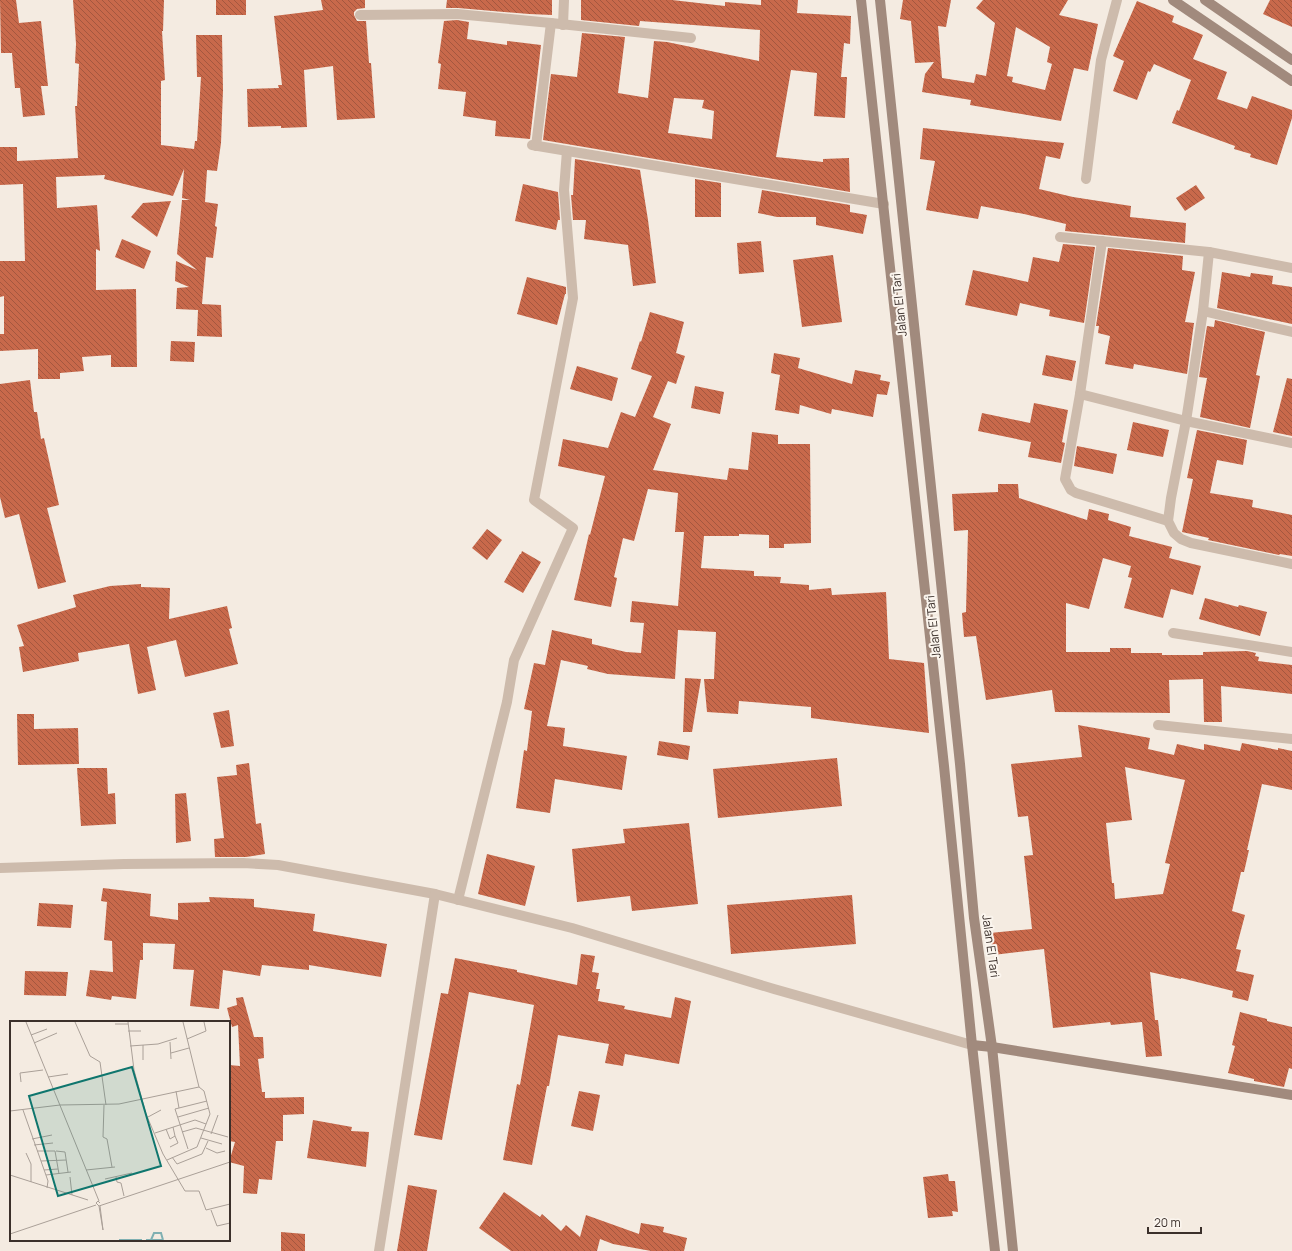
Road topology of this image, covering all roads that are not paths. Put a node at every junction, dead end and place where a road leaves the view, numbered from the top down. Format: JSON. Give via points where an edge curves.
{"nodes":[{"id":1,"x":564,"y":0,"type":"edge"},
{"id":2,"x":861,"y":0,"type":"edge"},
{"id":3,"x":880,"y":0,"type":"edge"},
{"id":4,"x":1117,"y":0,"type":"edge"},
{"id":5,"x":1173,"y":0,"type":"edge"},
{"id":6,"x":1205,"y":0,"type":"edge"},
{"id":7,"x":360,"y":15,"type":"dead end"},
{"id":8,"x":551,"y":23,"type":"junction"},
{"id":9,"x":563,"y":25,"type":"junction"},
{"id":10,"x":691,"y":38,"type":"dead end"},
{"id":11,"x":1292,"y":60,"type":"edge"},
{"id":12,"x":1292,"y":81,"type":"edge"},
{"id":13,"x":567,"y":151,"type":"junction"},
{"id":14,"x":1086,"y":179,"type":"dead end"},
{"id":15,"x":884,"y":204,"type":"junction"},
{"id":16,"x":1060,"y":237,"type":"dead end"},
{"id":17,"x":1102,"y":241,"type":"junction"},
{"id":18,"x":1209,"y":252,"type":"junction"},
{"id":19,"x":1292,"y":268,"type":"edge"},
{"id":20,"x":1203,"y":311,"type":"junction"},
{"id":21,"x":1292,"y":332,"type":"edge"},
{"id":22,"x":1080,"y":394,"type":"junction"},
{"id":23,"x":1186,"y":421,"type":"junction"},
{"id":24,"x":925,"y":427,"type":"junction"},
{"id":25,"x":908,"y":429,"type":"junction"},
{"id":26,"x":1292,"y":443,"type":"edge"},
{"id":27,"x":1168,"y":521,"type":"junction"},
{"id":28,"x":1292,"y":564,"type":"edge"},
{"id":29,"x":1173,"y":634,"type":"dead end"},
{"id":30,"x":1292,"y":652,"type":"edge"},
{"id":31,"x":1158,"y":725,"type":"dead end"},
{"id":32,"x":1292,"y":739,"type":"edge"},
{"id":33,"x":0,"y":868,"type":"edge"},
{"id":34,"x":435,"y":894,"type":"junction"},
{"id":35,"x":458,"y":900,"type":"junction"},
{"id":36,"x":972,"y":1045,"type":"junction"},
{"id":37,"x":992,"y":1047,"type":"junction"},
{"id":38,"x":1292,"y":1094,"type":"edge"},
{"id":39,"x":379,"y":1251,"type":"edge"},
{"id":40,"x":995,"y":1251,"type":"edge"},
{"id":41,"x":1013,"y":1251,"type":"edge"}],
"edges":[{"from":1,"to":9,"type":"street"},
{"from":2,"to":15,"type":"street","name":"Jalan El Tari"},
{"from":3,"to":24,"type":"street","name":"Jalan El Tari"},
{"from":4,"to":14,"type":"street","via":[[1101,60]]},
{"from":5,"to":12,"type":"street"},
{"from":6,"to":11,"type":"street"},
{"from":7,"to":8,"type":"street","via":[[457,14]]},
{"from":8,"to":9,"type":"street"},
{"from":8,"to":13,"type":"street","via":[[534,146]]},
{"from":9,"to":10,"type":"street"},
{"from":13,"to":15,"type":"street"},
{"from":13,"to":35,"type":"street","via":[[564,190],[573,298],[534,500],[573,528],[514,660],[507,702]]},
{"from":15,"to":25,"type":"street","name":"Jalan El Tari"},
{"from":16,"to":17,"type":"street"},
{"from":17,"to":18,"type":"street"},
{"from":17,"to":22,"type":"street"},
{"from":18,"to":19,"type":"street"},
{"from":18,"to":20,"type":"street"},
{"from":20,"to":21,"type":"street"},
{"from":20,"to":23,"type":"street"},
{"from":22,"to":23,"type":"street"},
{"from":22,"to":27,"type":"street","via":[[1065,478],[1067,485],[1076,493]]},
{"from":23,"to":26,"type":"street"},
{"from":23,"to":27,"type":"street"},
{"from":24,"to":25,"type":"street"},
{"from":24,"to":37,"type":"street","name":"Jalan El Tari","via":[[974,918]]},
{"from":25,"to":36,"type":"street","name":"Jalan El Tari"},
{"from":27,"to":28,"type":"street","via":[[1174,533],[1186,541]]},
{"from":29,"to":30,"type":"street"},
{"from":31,"to":32,"type":"street"},
{"from":33,"to":34,"type":"street","via":[[132,864],[278,865]]},
{"from":34,"to":35,"type":"street"},
{"from":34,"to":39,"type":"street"},
{"from":35,"to":36,"type":"street","via":[[572,928]]},
{"from":36,"to":37,"type":"street"},
{"from":36,"to":40,"type":"street","name":"Jalan El Tari"},
{"from":37,"to":38,"type":"street"},
{"from":37,"to":41,"type":"street","name":"Jalan El Tari"}]}
